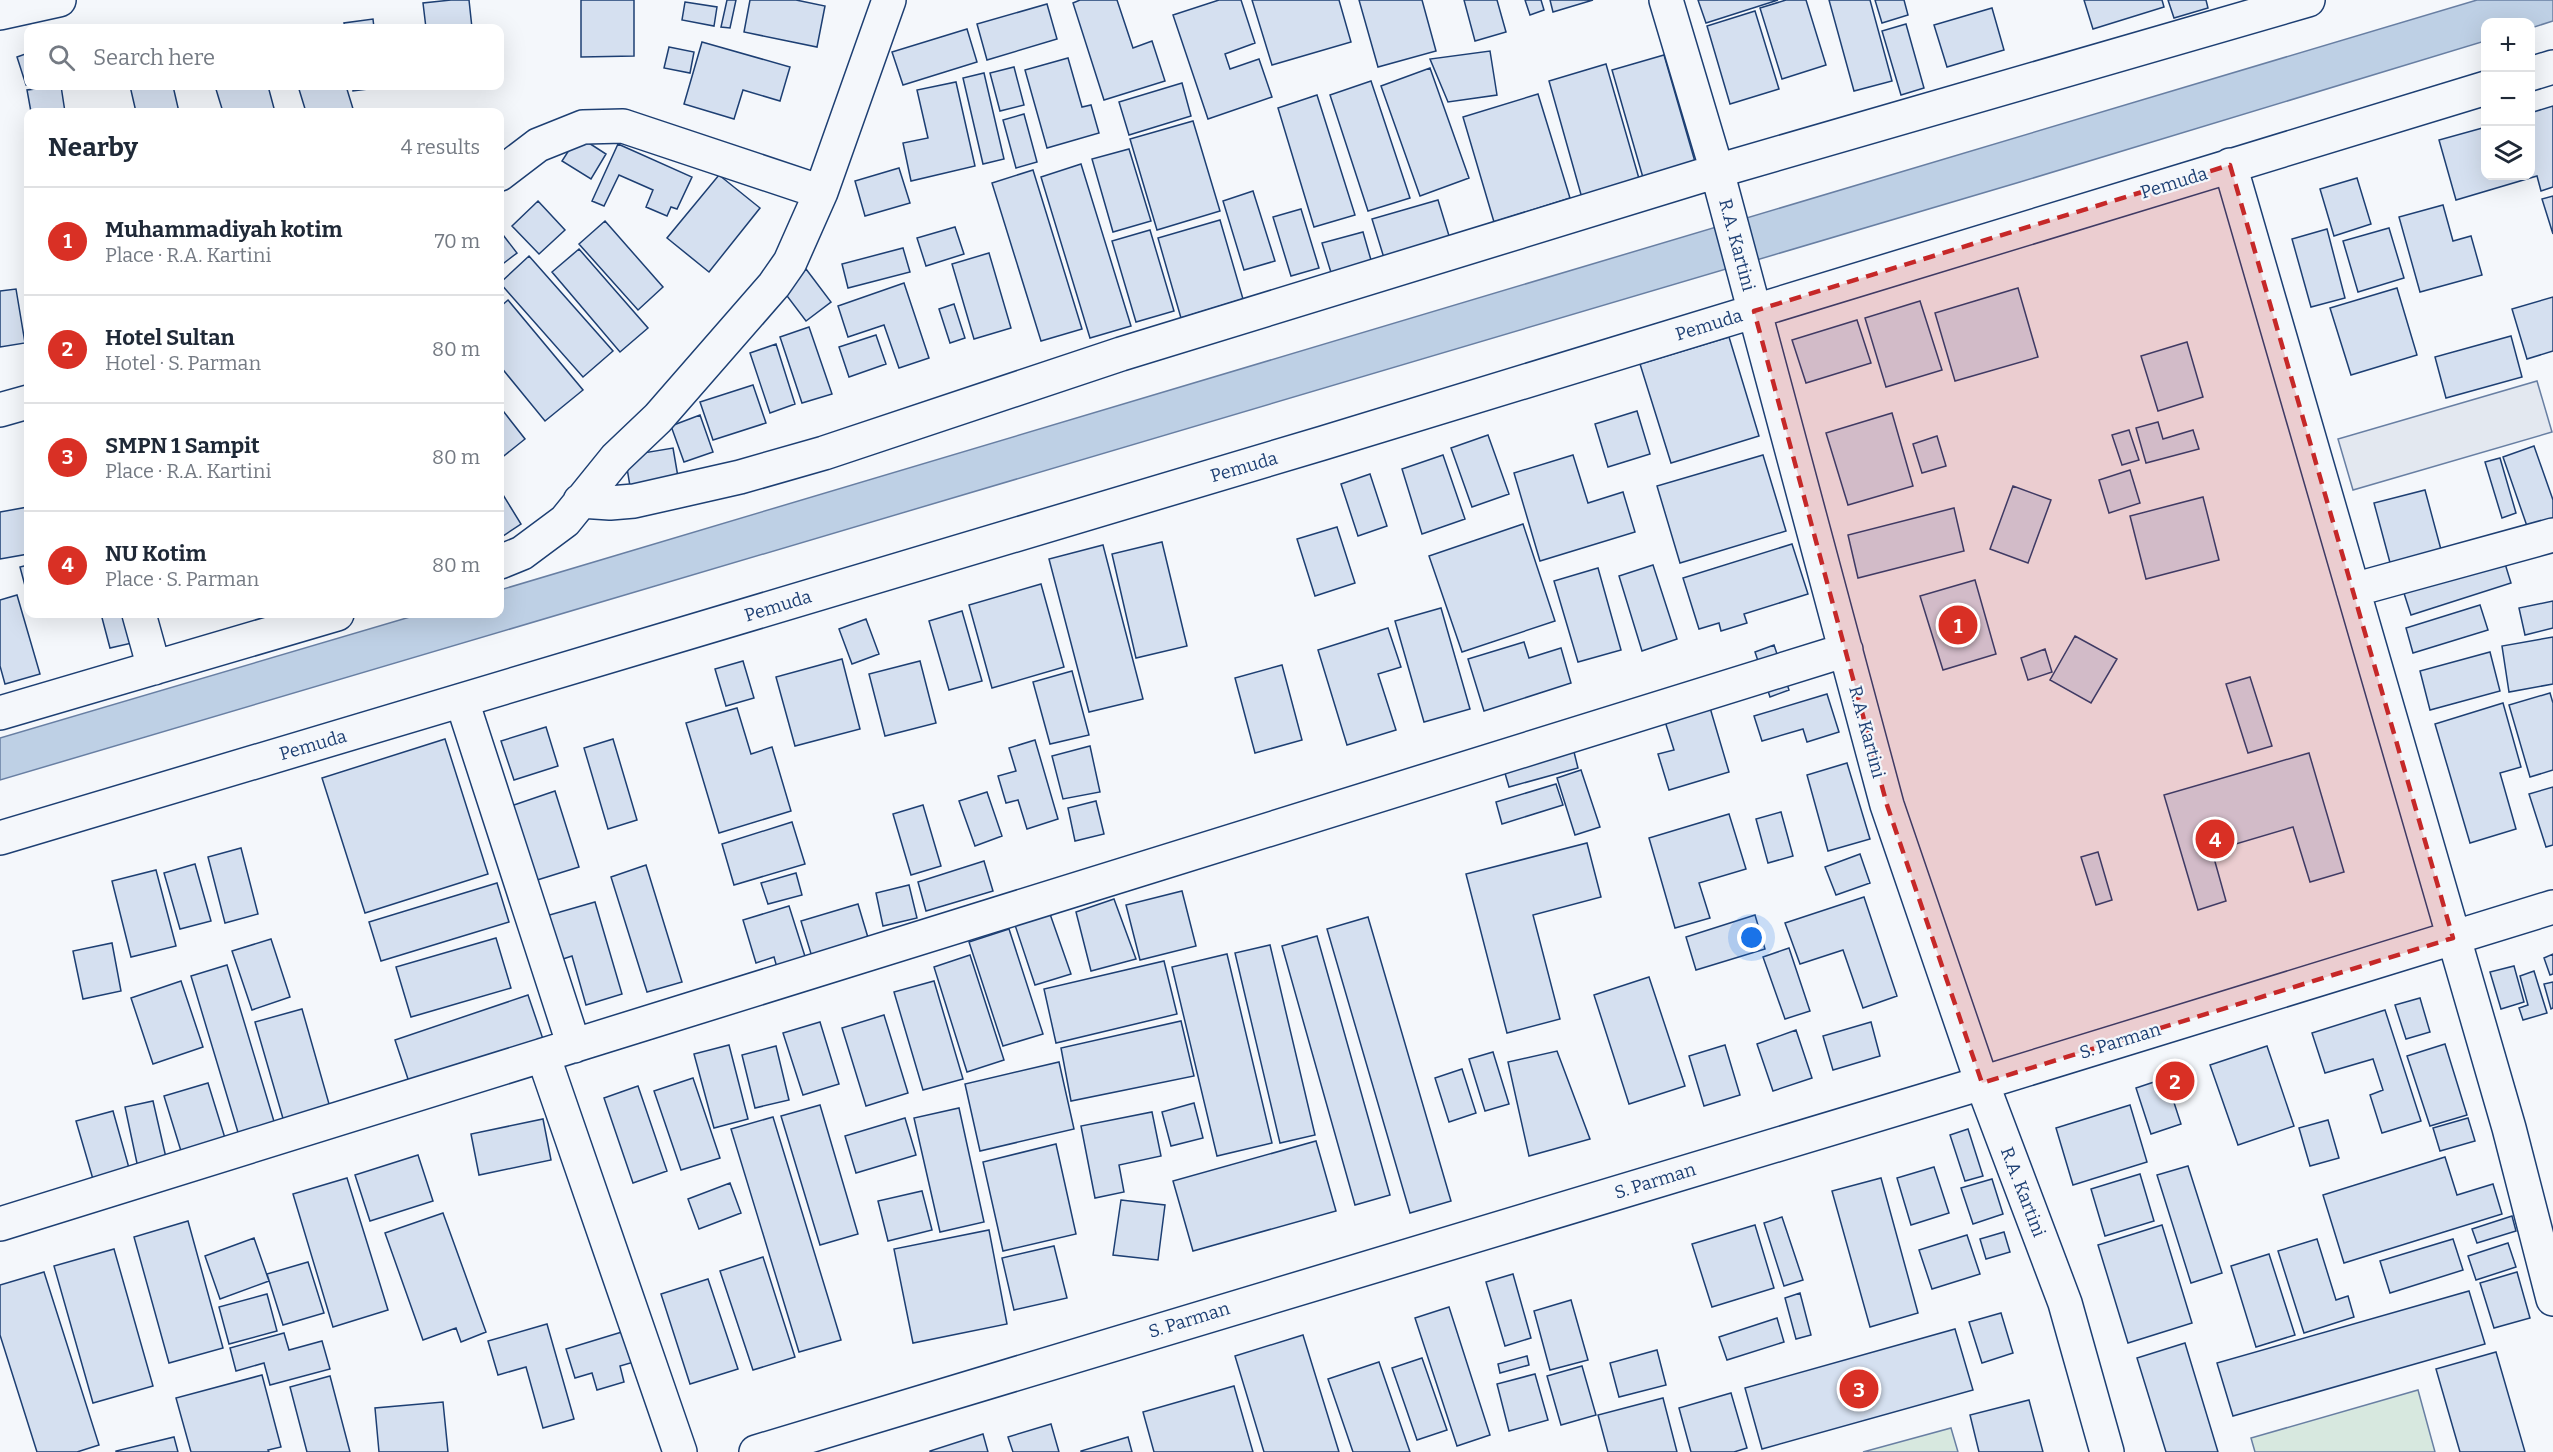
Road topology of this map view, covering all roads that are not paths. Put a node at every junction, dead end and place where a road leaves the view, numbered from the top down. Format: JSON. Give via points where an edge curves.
{"nodes":[{"id":1,"x":58,"y":0,"type":"edge"},
{"id":2,"x":889,"y":0,"type":"edge"},
{"id":3,"x":1666,"y":0,"type":"edge"},
{"id":4,"x":2308,"y":0,"type":"edge"},
{"id":5,"x":0,"y":13,"type":"edge"},
{"id":6,"x":2553,"y":67,"type":"edge"},
{"id":7,"x":2535,"y":72,"type":"edge"},
{"id":8,"x":2481,"y":90,"type":"edge"},
{"id":9,"x":2230,"y":165,"type":"junction"},
{"id":10,"x":504,"y":171,"type":"edge"},
{"id":11,"x":1719,"y":178,"type":"junction"},
{"id":12,"x":821,"y":192,"type":"junction"},
{"id":13,"x":1751,"y":298,"type":"junction"},
{"id":14,"x":24,"y":403,"type":"edge"},
{"id":15,"x":0,"y":410,"type":"edge"},
{"id":16,"x":580,"y":501,"type":"junction"},
{"id":17,"x":2553,"y":535,"type":"edge"},
{"id":18,"x":504,"y":560,"type":"edge"},
{"id":19,"x":2353,"y":590,"type":"junction"},
{"id":20,"x":140,"y":618,"type":"edge"},
{"id":21,"x":323,"y":618,"type":"edge"},
{"id":22,"x":1846,"y":650,"type":"junction"},
{"id":23,"x":154,"y":668,"type":"junction"},
{"id":24,"x":462,"y":701,"type":"junction"},
{"id":25,"x":0,"y":713,"type":"edge"},
{"id":26,"x":0,"y":838,"type":"edge"},
{"id":27,"x":2553,"y":907,"type":"edge"},
{"id":28,"x":2452,"y":938,"type":"junction"},
{"id":29,"x":574,"y":1046,"type":"junction"},
{"id":30,"x":543,"y":1055,"type":"junction"},
{"id":31,"x":1982,"y":1083,"type":"junction"},
{"id":32,"x":0,"y":1224,"type":"edge"},
{"id":33,"x":2552,"y":1294,"type":"edge"},
{"id":34,"x":680,"y":1452,"type":"edge"},
{"id":35,"x":756,"y":1452,"type":"edge"},
{"id":36,"x":2107,"y":1452,"type":"edge"}],
"edges":[{"from":1,"to":5,"type":"street"},
{"from":2,"to":12,"type":"street"},
{"from":3,"to":11,"type":"street","name":"R.A. Kartini"},
{"from":4,"to":11,"type":"street"},
{"from":6,"to":7,"type":"street"},
{"from":8,"to":9,"type":"street","name":"Pemuda"},
{"from":9,"to":13,"type":"street","name":"Pemuda"},
{"from":9,"to":19,"type":"street"},
{"from":10,"to":12,"type":"street","via":[[538,145],[583,127],[623,126]]},
{"from":11,"to":13,"type":"street","name":"R.A. Kartini"},
{"from":11,"to":16,"type":"street","via":[[1121,354],[740,477],[634,501]]},
{"from":12,"to":16,"type":"street","via":[[790,262],[774,285]]},
{"from":13,"to":22,"type":"street","name":"R.A. Kartini"},
{"from":13,"to":24,"type":"street","name":"Pemuda","via":[[1323,443]]},
{"from":14,"to":15,"type":"street"},
{"from":16,"to":18,"type":"street","via":[[565,521],[522,553]]},
{"from":17,"to":19,"type":"street"},
{"from":19,"to":28,"type":"street"},
{"from":20,"to":23,"type":"street"},
{"from":21,"to":23,"type":"street"},
{"from":22,"to":29,"type":"street"},
{"from":22,"to":31,"type":"street","name":"R.A. Kartini","via":[[1887,805]]},
{"from":23,"to":25,"type":"street"},
{"from":24,"to":26,"type":"street","name":"Pemuda"},
{"from":24,"to":29,"type":"street"},
{"from":27,"to":28,"type":"street","name":"S. Parman"},
{"from":28,"to":31,"type":"street","name":"S. Parman"},
{"from":28,"to":33,"type":"street","via":[[2509,1128]]},
{"from":29,"to":30,"type":"street"},
{"from":30,"to":32,"type":"street"},
{"from":30,"to":34,"type":"street"},
{"from":31,"to":35,"type":"street","name":"S. Parman"},
{"from":31,"to":36,"type":"street","name":"R.A. Kartini","via":[[2065,1303]]}]}
